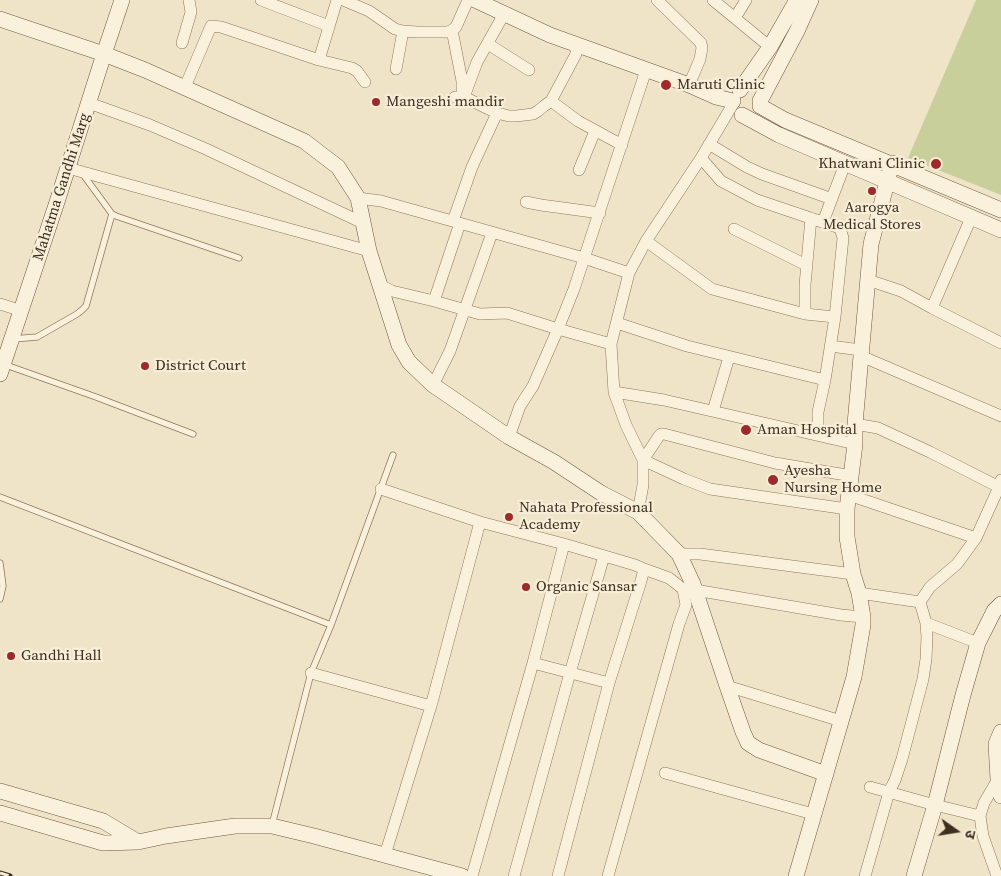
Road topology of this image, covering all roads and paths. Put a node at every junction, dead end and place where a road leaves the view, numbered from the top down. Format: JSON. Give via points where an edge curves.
{"nodes":[{"id":1,"x":122,"y":0,"type":"edge"},
{"id":2,"x":189,"y":0,"type":"edge"},
{"id":3,"x":261,"y":0,"type":"edge"},
{"id":4,"x":344,"y":0,"type":"edge"},
{"id":5,"x":468,"y":0,"type":"edge"},
{"id":6,"x":475,"y":0,"type":"edge"},
{"id":7,"x":657,"y":0,"type":"edge"},
{"id":8,"x":713,"y":0,"type":"edge"},
{"id":9,"x":746,"y":0,"type":"edge"},
{"id":10,"x":796,"y":0,"type":"edge"},
{"id":11,"x":811,"y":0,"type":"edge"},
{"id":12,"x":504,"y":14,"type":"junction"},
{"id":13,"x":734,"y":18,"type":"junction"},
{"id":14,"x":0,"y":19,"type":"edge"},
{"id":15,"x":329,"y":26,"type":"junction"},
{"id":16,"x":452,"y":30,"type":"junction"},
{"id":17,"x":403,"y":31,"type":"junction"},
{"id":18,"x":182,"y":43,"type":"dead end"},
{"id":19,"x":488,"y":44,"type":"junction"},
{"id":20,"x":576,"y":44,"type":"junction"},
{"id":21,"x":770,"y":47,"type":"junction"},
{"id":22,"x":104,"y":54,"type":"junction"},
{"id":23,"x":319,"y":60,"type":"junction"},
{"id":24,"x":396,"y":69,"type":"dead end"},
{"id":25,"x":529,"y":70,"type":"dead end"},
{"id":26,"x":646,"y":70,"type":"junction"},
{"id":27,"x":365,"y":82,"type":"dead end"},
{"id":28,"x":689,"y":85,"type":"junction"},
{"id":29,"x":184,"y":87,"type":"junction"},
{"id":30,"x":460,"y":97,"type":"junction"},
{"id":31,"x":551,"y":101,"type":"junction"},
{"id":32,"x":89,"y":103,"type":"junction"},
{"id":33,"x":737,"y":103,"type":"junction"},
{"id":34,"x":760,"y":104,"type":"junction"},
{"id":35,"x":497,"y":113,"type":"junction"},
{"id":36,"x":595,"y":131,"type":"junction"},
{"id":37,"x":709,"y":144,"type":"junction"},
{"id":38,"x":622,"y":145,"type":"junction"},
{"id":39,"x":701,"y":158,"type":"junction"},
{"id":40,"x":892,"y":163,"type":"junction"},
{"id":41,"x":845,"y":164,"type":"junction"},
{"id":42,"x":75,"y":170,"type":"junction"},
{"id":43,"x":579,"y":170,"type":"dead end"},
{"id":44,"x":886,"y":182,"type":"junction"},
{"id":45,"x":358,"y":198,"type":"junction"},
{"id":46,"x":832,"y":199,"type":"junction"},
{"id":47,"x":526,"y":202,"type":"dead end"},
{"id":48,"x":1001,"y":210,"type":"edge"},
{"id":49,"x":600,"y":213,"type":"junction"},
{"id":50,"x":112,"y":214,"type":"junction"},
{"id":51,"x":811,"y":218,"type":"junction"},
{"id":52,"x":971,"y":218,"type":"junction"},
{"id":53,"x":456,"y":222,"type":"junction"},
{"id":54,"x":824,"y":222,"type":"junction"},
{"id":55,"x":363,"y":223,"type":"junction"},
{"id":56,"x":734,"y":229,"type":"dead end"},
{"id":57,"x":1001,"y":230,"type":"edge"},
{"id":58,"x":492,"y":233,"type":"junction"},
{"id":59,"x":646,"y":241,"type":"junction"},
{"id":60,"x":369,"y":251,"type":"junction"},
{"id":61,"x":239,"y":258,"type":"dead end"},
{"id":62,"x":584,"y":258,"type":"junction"},
{"id":63,"x":806,"y":265,"type":"junction"},
{"id":64,"x":629,"y":273,"type":"junction"},
{"id":65,"x":868,"y":280,"type":"junction"},
{"id":66,"x":380,"y":285,"type":"junction"},
{"id":67,"x":434,"y":301,"type":"junction"},
{"id":68,"x":0,"y":304,"type":"edge"},
{"id":69,"x":932,"y":308,"type":"junction"},
{"id":70,"x":465,"y":310,"type":"junction"},
{"id":71,"x":22,"y":311,"type":"junction"},
{"id":72,"x":804,"y":314,"type":"junction"},
{"id":73,"x":835,"y":317,"type":"junction"},
{"id":74,"x":617,"y":323,"type":"junction"},
{"id":75,"x":558,"y":330,"type":"junction"},
{"id":76,"x":12,"y":339,"type":"junction"},
{"id":77,"x":1001,"y":343,"type":"edge"},
{"id":78,"x":611,"y":344,"type":"junction"},
{"id":79,"x":830,"y":346,"type":"junction"},
{"id":80,"x":861,"y":353,"type":"junction"},
{"id":81,"x":729,"y":356,"type":"junction"},
{"id":82,"x":2,"y":369,"type":"edge"},
{"id":83,"x":825,"y":380,"type":"junction"},
{"id":84,"x":433,"y":385,"type":"junction"},
{"id":85,"x":614,"y":392,"type":"junction"},
{"id":86,"x":713,"y":411,"type":"junction"},
{"id":87,"x":1001,"y":416,"type":"edge"},
{"id":88,"x":855,"y":424,"type":"junction"},
{"id":89,"x":193,"y":434,"type":"dead end"},
{"id":90,"x":818,"y":435,"type":"junction"},
{"id":91,"x":509,"y":437,"type":"junction"},
{"id":92,"x":855,"y":444,"type":"junction"},
{"id":93,"x":393,"y":455,"type":"dead end"},
{"id":94,"x":643,"y":460,"type":"junction"},
{"id":95,"x":852,"y":476,"type":"junction"},
{"id":96,"x":1000,"y":485,"type":"edge"},
{"id":97,"x":381,"y":489,"type":"junction"},
{"id":98,"x":0,"y":497,"type":"edge"},
{"id":99,"x":848,"y":502,"type":"junction"},
{"id":100,"x":638,"y":512,"type":"junction"},
{"id":101,"x":480,"y":522,"type":"junction"},
{"id":102,"x":976,"y":538,"type":"junction"},
{"id":103,"x":564,"y":544,"type":"junction"},
{"id":104,"x":679,"y":554,"type":"junction"},
{"id":105,"x":604,"y":556,"type":"junction"},
{"id":106,"x":0,"y":562,"type":"edge"},
{"id":107,"x":644,"y":569,"type":"junction"},
{"id":108,"x":853,"y":574,"type":"junction"},
{"id":109,"x":695,"y":590,"type":"junction"},
{"id":110,"x":859,"y":593,"type":"junction"},
{"id":111,"x":0,"y":599,"type":"edge"},
{"id":112,"x":920,"y":602,"type":"junction"},
{"id":113,"x":1001,"y":604,"type":"edge"},
{"id":114,"x":863,"y":617,"type":"junction"},
{"id":115,"x":926,"y":623,"type":"junction"},
{"id":116,"x":331,"y":625,"type":"junction"},
{"id":117,"x":978,"y":643,"type":"junction"},
{"id":118,"x":532,"y":663,"type":"junction"},
{"id":119,"x":311,"y":673,"type":"junction"},
{"id":120,"x":570,"y":673,"type":"junction"},
{"id":121,"x":609,"y":683,"type":"junction"},
{"id":122,"x":727,"y":686,"type":"junction"},
{"id":123,"x":431,"y":706,"type":"junction"},
{"id":124,"x":841,"y":721,"type":"junction"},
{"id":125,"x":1001,"y":732,"type":"edge"},
{"id":126,"x":999,"y":760,"type":"edge"},
{"id":127,"x":665,"y":773,"type":"dead end"},
{"id":128,"x":826,"y":774,"type":"junction"},
{"id":129,"x":998,"y":779,"type":"junction"},
{"id":130,"x":870,"y":787,"type":"dead end"},
{"id":131,"x":0,"y":791,"type":"edge"},
{"id":132,"x":888,"y":792,"type":"junction"},
{"id":133,"x":1001,"y":796,"type":"edge"},
{"id":134,"x":935,"y":805,"type":"junction"},
{"id":135,"x":0,"y":813,"type":"edge"},
{"id":136,"x":813,"y":814,"type":"junction"},
{"id":137,"x":980,"y":816,"type":"junction"},
{"id":138,"x":272,"y":826,"type":"junction"},
{"id":139,"x":138,"y":842,"type":"junction"},
{"id":140,"x":385,"y":855,"type":"junction"},
{"id":141,"x":462,"y":876,"type":"edge"},
{"id":142,"x":472,"y":876,"type":"edge"},
{"id":143,"x":514,"y":876,"type":"edge"},
{"id":144,"x":558,"y":876,"type":"edge"},
{"id":145,"x":608,"y":876,"type":"edge"},
{"id":146,"x":796,"y":876,"type":"edge"},
{"id":147,"x":865,"y":876,"type":"edge"},
{"id":148,"x":914,"y":876,"type":"edge"},
{"id":149,"x":997,"y":876,"type":"edge"}],
"edges":[{"from":1,"to":22,"type":"street","name":"Mahatma Gandhi Marg"},
{"from":2,"to":18,"type":"street","via":[[191,12]]},
{"from":3,"to":15,"type":"street"},
{"from":4,"to":15,"type":"street"},
{"from":4,"to":17,"type":"street"},
{"from":5,"to":16,"type":"street"},
{"from":6,"to":12,"type":"street"},
{"from":7,"to":28,"type":"street","via":[[701,42],[700,59]]},
{"from":8,"to":13,"type":"street"},
{"from":9,"to":13,"type":"street"},
{"from":10,"to":21,"type":"street"},
{"from":11,"to":34,"type":"street"},
{"from":12,"to":19,"type":"street"},
{"from":12,"to":20,"type":"street"},
{"from":13,"to":21,"type":"street"},
{"from":14,"to":22,"type":"street"},
{"from":15,"to":23,"type":"street"},
{"from":16,"to":17,"type":"street"},
{"from":16,"to":30,"type":"street","via":[[462,81]]},
{"from":17,"to":24,"type":"street"},
{"from":19,"to":25,"type":"street"},
{"from":19,"to":30,"type":"street"},
{"from":20,"to":26,"type":"street"},
{"from":20,"to":31,"type":"street","via":[[576,54]]},
{"from":21,"to":33,"type":"street"},
{"from":22,"to":29,"type":"street"},
{"from":22,"to":32,"type":"street","name":"Mahatma Gandhi Marg"},
{"from":23,"to":27,"type":"street","via":[[352,68]]},
{"from":23,"to":29,"type":"street","via":[[211,26]]},
{"from":26,"to":28,"type":"street"},
{"from":26,"to":38,"type":"street"},
{"from":28,"to":33,"type":"street"},
{"from":29,"to":45,"type":"street","via":[[304,141],[338,166]]},
{"from":30,"to":35,"type":"street"},
{"from":31,"to":35,"type":"street","via":[[533,114],[509,116]]},
{"from":31,"to":36,"type":"street"},
{"from":32,"to":42,"type":"street","name":"Mahatma Gandhi Marg"},
{"from":32,"to":55,"type":"street","via":[[198,145]]},
{"from":33,"to":34,"type":"street","via":[[751,115]]},
{"from":33,"to":34,"type":"street","via":[[749,88],[757,93]]},
{"from":33,"to":37,"type":"street"},
{"from":33,"to":41,"type":"street","via":[[779,135]]},
{"from":34,"to":40,"type":"street","via":[[785,120]]},
{"from":35,"to":53,"type":"street","via":[[472,166]]},
{"from":36,"to":38,"type":"street"},
{"from":36,"to":43,"type":"street"},
{"from":37,"to":39,"type":"street"},
{"from":37,"to":46,"type":"street","via":[[762,174]]},
{"from":38,"to":49,"type":"street"},
{"from":39,"to":51,"type":"street","via":[[721,181],[757,200]]},
{"from":39,"to":59,"type":"street"},
{"from":40,"to":44,"type":"street"},
{"from":40,"to":48,"type":"street"},
{"from":41,"to":44,"type":"street"},
{"from":41,"to":46,"type":"street"},
{"from":42,"to":50,"type":"lane"},
{"from":42,"to":60,"type":"street"},
{"from":42,"to":71,"type":"street","name":"Mahatma Gandhi Marg"},
{"from":44,"to":52,"type":"street"},
{"from":44,"to":65,"type":"street","via":[[871,244]]},
{"from":45,"to":53,"type":"street","via":[[381,201]]},
{"from":45,"to":55,"type":"street"},
{"from":46,"to":54,"type":"street"},
{"from":47,"to":49,"type":"street"},
{"from":49,"to":62,"type":"street"},
{"from":50,"to":61,"type":"lane"},
{"from":50,"to":76,"type":"lane","via":[[86,306],[37,337]]},
{"from":51,"to":54,"type":"street"},
{"from":51,"to":63,"type":"street"},
{"from":52,"to":57,"type":"street"},
{"from":52,"to":69,"type":"street"},
{"from":53,"to":58,"type":"street"},
{"from":53,"to":67,"type":"street"},
{"from":54,"to":73,"type":"street","via":[[840,228],[843,238]]},
{"from":55,"to":60,"type":"street"},
{"from":56,"to":63,"type":"street"},
{"from":58,"to":62,"type":"street"},
{"from":58,"to":70,"type":"street"},
{"from":59,"to":64,"type":"street"},
{"from":59,"to":72,"type":"street","via":[[712,289]]},
{"from":60,"to":66,"type":"street"},
{"from":62,"to":64,"type":"street"},
{"from":62,"to":75,"type":"street"},
{"from":63,"to":72,"type":"street"},
{"from":64,"to":74,"type":"street"},
{"from":65,"to":69,"type":"street","via":[[900,291]]},
{"from":65,"to":80,"type":"street"},
{"from":66,"to":67,"type":"street"},
{"from":66,"to":84,"type":"street","via":[[399,345],[409,362]]},
{"from":67,"to":70,"type":"street"},
{"from":68,"to":71,"type":"street"},
{"from":69,"to":77,"type":"street"},
{"from":70,"to":75,"type":"street","via":[[480,314],[507,313]]},
{"from":70,"to":84,"type":"street"},
{"from":71,"to":76,"type":"street","name":"Mahatma Gandhi Marg"},
{"from":72,"to":73,"type":"street"},
{"from":73,"to":79,"type":"street"},
{"from":74,"to":78,"type":"street"},
{"from":74,"to":81,"type":"street"},
{"from":75,"to":78,"type":"street"},
{"from":75,"to":91,"type":"street","via":[[533,386],[520,406]]},
{"from":76,"to":82,"type":"street","name":"Mahatma Gandhi Marg"},
{"from":78,"to":85,"type":"street"},
{"from":79,"to":80,"type":"street"},
{"from":79,"to":83,"type":"street"},
{"from":80,"to":87,"type":"street"},
{"from":80,"to":88,"type":"street"},
{"from":81,"to":83,"type":"street"},
{"from":81,"to":86,"type":"street"},
{"from":82,"to":89,"type":"lane","via":[[96,397]]},
{"from":83,"to":90,"type":"street","via":[[818,412]]},
{"from":84,"to":91,"type":"street"},
{"from":85,"to":86,"type":"street"},
{"from":85,"to":94,"type":"street"},
{"from":86,"to":90,"type":"street"},
{"from":88,"to":92,"type":"street"},
{"from":88,"to":96,"type":"street","via":[[878,428]]},
{"from":90,"to":92,"type":"street"},
{"from":91,"to":100,"type":"street"},
{"from":92,"to":95,"type":"street"},
{"from":93,"to":97,"type":"lane"},
{"from":94,"to":95,"type":"street","via":[[659,436],[664,434],[775,463]]},
{"from":94,"to":99,"type":"street","via":[[710,489]]},
{"from":94,"to":100,"type":"street"},
{"from":95,"to":99,"type":"street"},
{"from":96,"to":102,"type":"street"},
{"from":97,"to":101,"type":"street"},
{"from":97,"to":116,"type":"lane"},
{"from":98,"to":116,"type":"lane"},
{"from":99,"to":102,"type":"street"},
{"from":99,"to":108,"type":"street","via":[[847,537]]},
{"from":100,"to":104,"type":"street"},
{"from":101,"to":103,"type":"street"},
{"from":101,"to":123,"type":"street"},
{"from":102,"to":112,"type":"street","via":[[957,564],[930,587]]},
{"from":103,"to":105,"type":"street"},
{"from":103,"to":118,"type":"street"},
{"from":104,"to":108,"type":"street"},
{"from":104,"to":109,"type":"street"},
{"from":105,"to":107,"type":"street"},
{"from":105,"to":120,"type":"street"},
{"from":106,"to":111,"type":"lane","via":[[3,586]]},
{"from":107,"to":121,"type":"street"},
{"from":107,"to":145,"type":"street","via":[[669,578],[683,589],[686,605]]},
{"from":108,"to":110,"type":"street"},
{"from":109,"to":114,"type":"street"},
{"from":109,"to":122,"type":"street"},
{"from":110,"to":112,"type":"street"},
{"from":110,"to":114,"type":"street"},
{"from":112,"to":115,"type":"street"},
{"from":113,"to":117,"type":"street"},
{"from":114,"to":124,"type":"street","via":[[854,677]]},
{"from":115,"to":117,"type":"street"},
{"from":115,"to":132,"type":"street","via":[[923,679],[902,759]]},
{"from":116,"to":119,"type":"lane"},
{"from":117,"to":134,"type":"street"},
{"from":118,"to":120,"type":"street"},
{"from":118,"to":142,"type":"street"},
{"from":119,"to":123,"type":"street"},
{"from":119,"to":138,"type":"lane"},
{"from":120,"to":121,"type":"street"},
{"from":120,"to":143,"type":"street"},
{"from":121,"to":144,"type":"street"},
{"from":122,"to":124,"type":"street"},
{"from":122,"to":128,"type":"street","via":[[748,743]]},
{"from":123,"to":140,"type":"street"},
{"from":124,"to":128,"type":"street"},
{"from":125,"to":126,"type":"street","via":[[996,744]]},
{"from":126,"to":129,"type":"street"},
{"from":127,"to":136,"type":"street"},
{"from":128,"to":136,"type":"street"},
{"from":129,"to":133,"type":"street"},
{"from":129,"to":137,"type":"street"},
{"from":130,"to":132,"type":"street"},
{"from":131,"to":139,"type":"street","via":[[103,821]]},
{"from":132,"to":134,"type":"street"},
{"from":132,"to":147,"type":"street"},
{"from":134,"to":137,"type":"street"},
{"from":134,"to":148,"type":"street"},
{"from":135,"to":139,"type":"street","via":[[103,843]]},
{"from":136,"to":146,"type":"street"},
{"from":137,"to":149,"type":"street","via":[[983,836]]},
{"from":138,"to":139,"type":"street","via":[[235,826]]},
{"from":138,"to":140,"type":"street"},
{"from":140,"to":141,"type":"street"}]}
